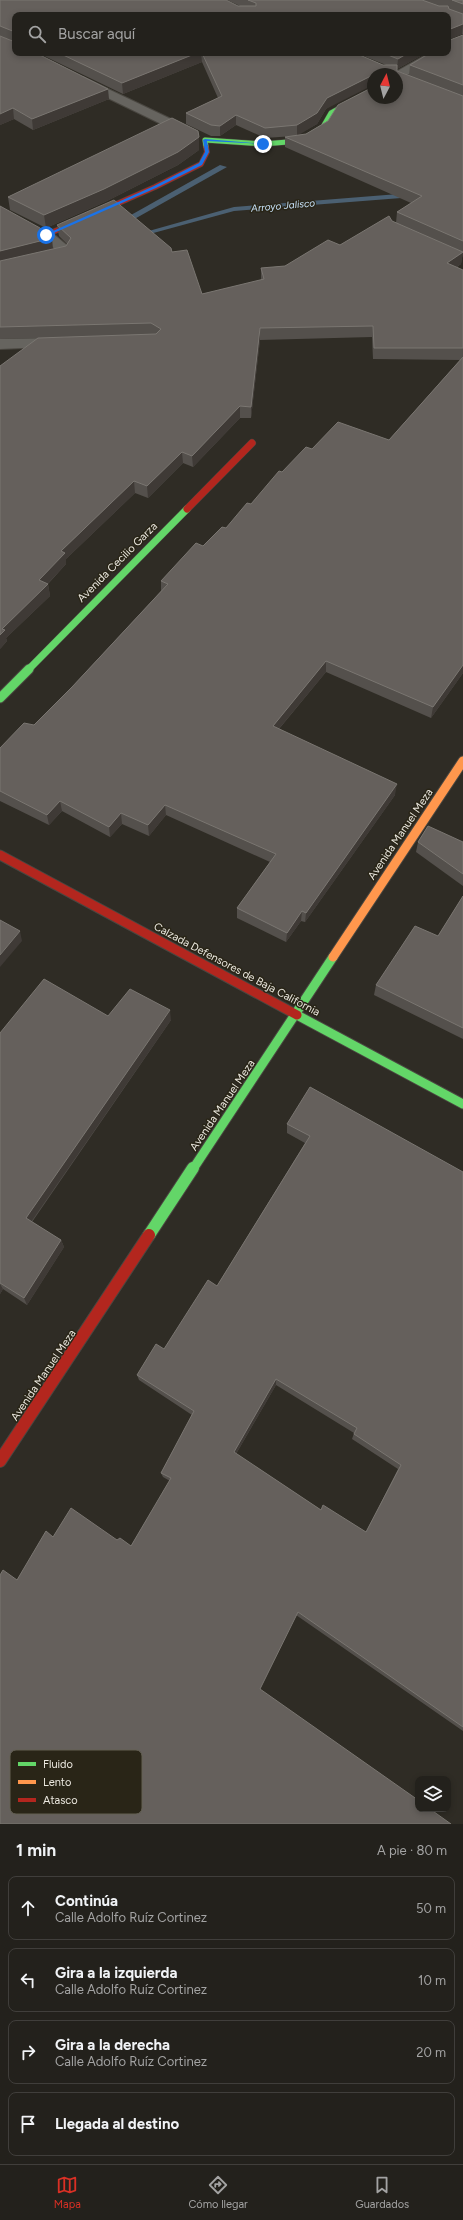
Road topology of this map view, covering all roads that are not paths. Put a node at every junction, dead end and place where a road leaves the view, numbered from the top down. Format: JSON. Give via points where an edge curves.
{"nodes":[{"id":1,"x":432,"y":56,"type":"edge"},
{"id":2,"x":403,"y":73,"type":"edge"},
{"id":3,"x":69,"y":74,"type":"edge"},
{"id":4,"x":403,"y":78,"type":"edge"},
{"id":5,"x":412,"y":82,"type":"edge"},
{"id":6,"x":367,"y":93,"type":"edge"},
{"id":7,"x":205,"y":140,"type":"junction"},
{"id":8,"x":0,"y":211,"type":"edge"},
{"id":9,"x":46,"y":235,"type":"junction"},
{"id":10,"x":0,"y":268,"type":"edge"},
{"id":11,"x":72,"y":343,"type":"edge"},
{"id":12,"x":0,"y":344,"type":"edge"},
{"id":13,"x":252,"y":443,"type":"dead end"},
{"id":14,"x":0,"y":698,"type":"edge"},
{"id":15,"x":463,"y":762,"type":"edge"},
{"id":16,"x":0,"y":856,"type":"edge"},
{"id":17,"x":296,"y":1014,"type":"junction"},
{"id":18,"x":463,"y":1104,"type":"edge"},
{"id":19,"x":0,"y":1461,"type":"edge"}],
"edges":[{"from":1,"to":2,"type":"street"},
{"from":3,"to":7,"type":"street"},
{"from":4,"to":5,"type":"street"},
{"from":6,"to":7,"type":"street","via":[[331,113],[323,127],[300,140],[263,144]]},
{"from":7,"to":9,"type":"street","via":[[207,152],[201,164]]},
{"from":8,"to":9,"type":"street"},
{"from":9,"to":10,"type":"street","via":[[64,250],[62,254]]},
{"from":11,"to":12,"type":"street"},
{"from":13,"to":14,"type":"street","name":"Avenida Cecilio Garza"},
{"from":15,"to":17,"type":"street","name":"Avenida Manuel Meza"},
{"from":16,"to":17,"type":"street","name":"Calzada Defensores de Baja California"},
{"from":17,"to":18,"type":"street","name":"Calzada Defensores de Baja California"},
{"from":17,"to":19,"type":"street","name":"Avenida Manuel Meza"}]}
